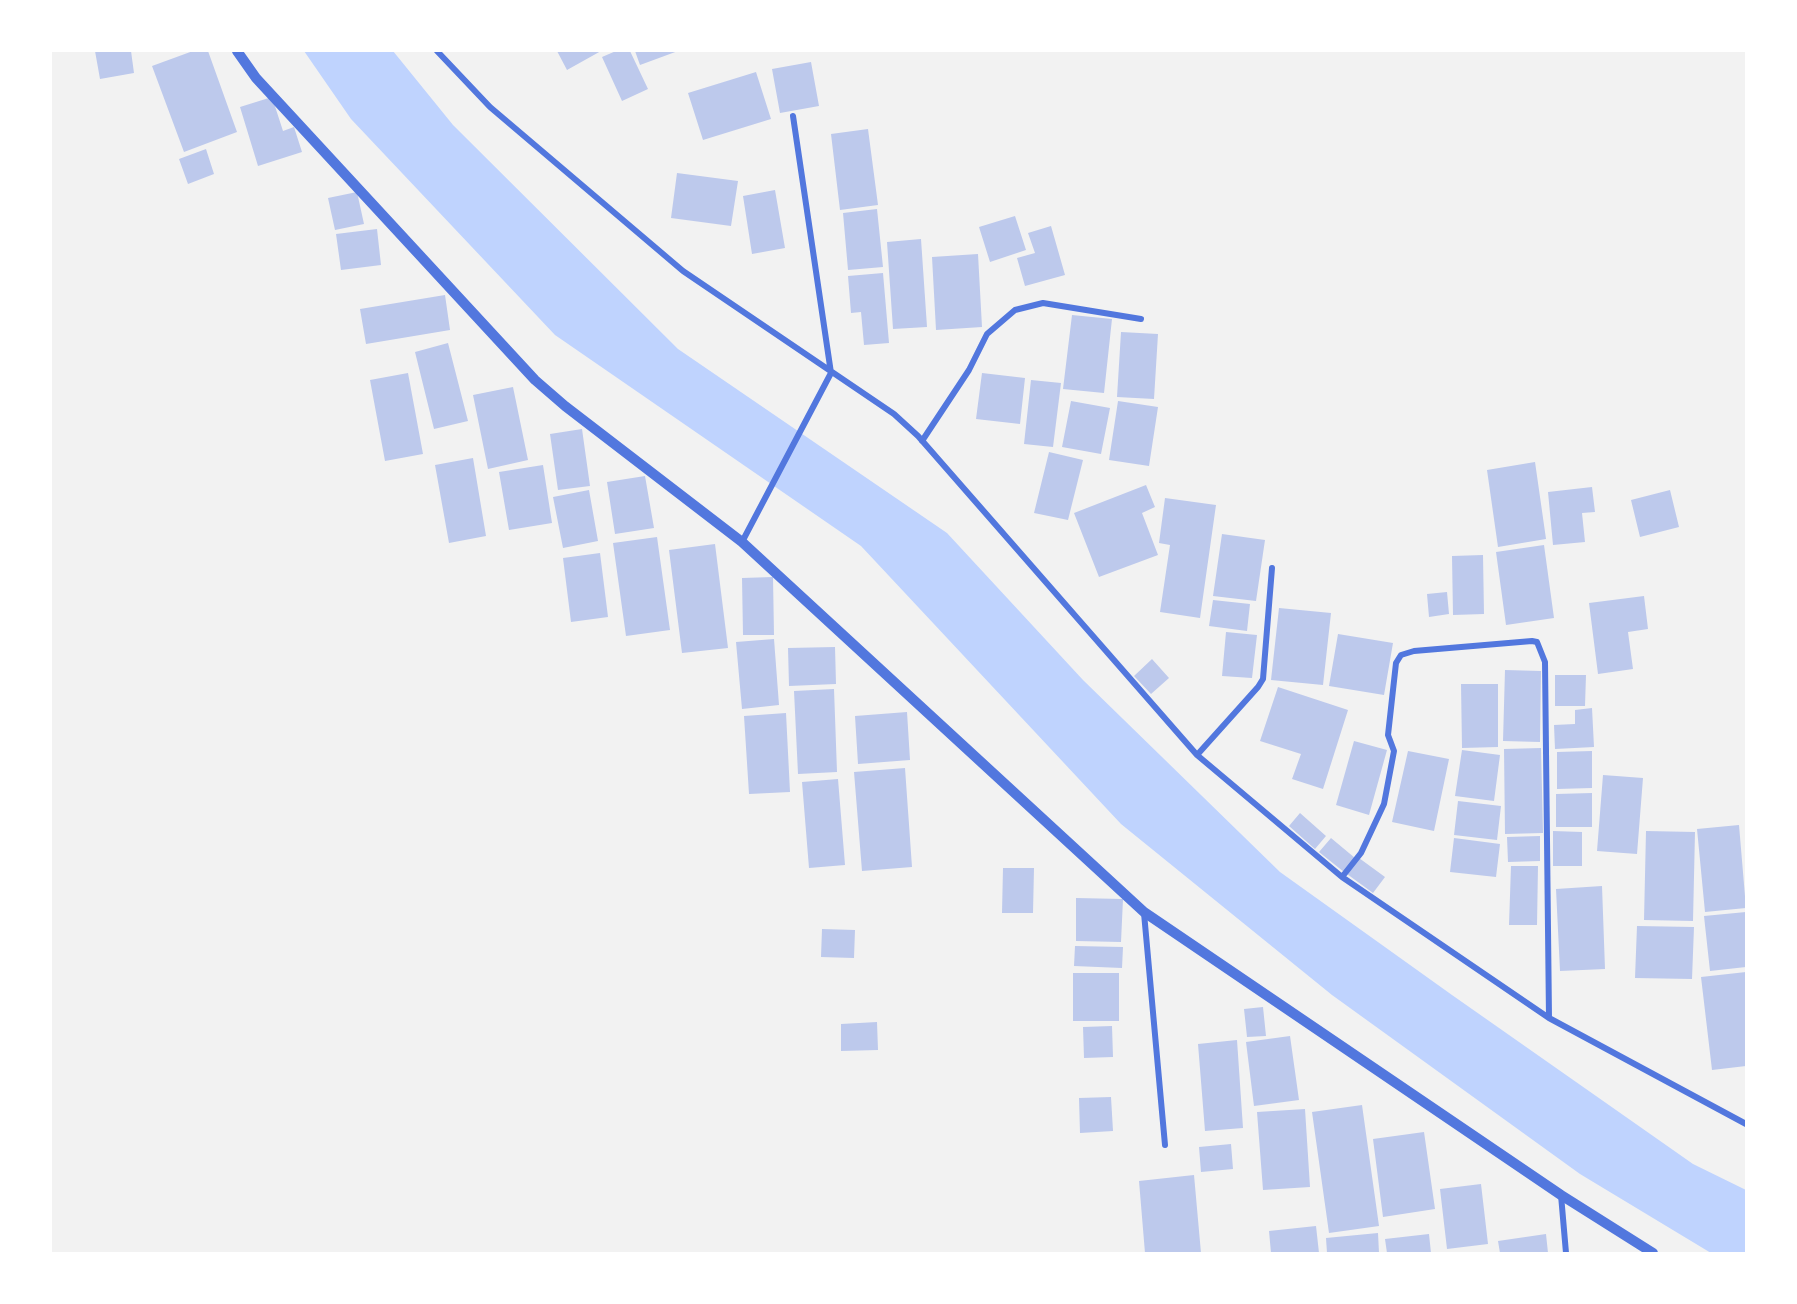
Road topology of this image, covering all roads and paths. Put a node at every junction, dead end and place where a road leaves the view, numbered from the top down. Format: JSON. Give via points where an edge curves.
{"nodes":[{"id":1,"x":237,"y":51,"type":"edge"},
{"id":2,"x":437,"y":51,"type":"edge"},
{"id":3,"x":793,"y":116,"type":"dead end"},
{"id":4,"x":1141,"y":319,"type":"dead end"},
{"id":5,"x":831,"y":373,"type":"junction"},
{"id":6,"x":922,"y":441,"type":"junction"},
{"id":7,"x":742,"y":542,"type":"junction"},
{"id":8,"x":1272,"y":568,"type":"dead end"},
{"id":9,"x":1197,"y":754,"type":"junction"},
{"id":10,"x":1342,"y":877,"type":"junction"},
{"id":11,"x":1144,"y":912,"type":"junction"},
{"id":12,"x":1549,"y":1018,"type":"junction"},
{"id":13,"x":1746,"y":1124,"type":"edge"},
{"id":14,"x":1166,"y":1145,"type":"dead end"},
{"id":15,"x":1561,"y":1195,"type":"junction"},
{"id":16,"x":1566,"y":1253,"type":"edge"},
{"id":17,"x":1653,"y":1253,"type":"edge"}],
"edges":[{"from":1,"to":7,"type":"street","via":[[256,78],[534,380]]},
{"from":2,"to":5,"type":"street","via":[[490,107],[683,271]]},
{"from":3,"to":5,"type":"street"},
{"from":4,"to":6,"type":"street","via":[[1043,303],[1015,310],[987,334],[969,370]]},
{"from":5,"to":6,"type":"street","via":[[894,414]]},
{"from":5,"to":7,"type":"street"},
{"from":6,"to":9,"type":"street"},
{"from":7,"to":11,"type":"street"},
{"from":8,"to":9,"type":"street","via":[[1263,679]]},
{"from":9,"to":10,"type":"street"},
{"from":10,"to":12,"type":"street"},
{"from":10,"to":12,"type":"street","via":[[1361,853],[1384,804],[1394,751],[1388,735],[1396,663],[1401,655],[1537,642],[1545,662]]},
{"from":11,"to":14,"type":"street"},
{"from":11,"to":15,"type":"street"},
{"from":12,"to":13,"type":"street"},
{"from":15,"to":16,"type":"street"},
{"from":15,"to":17,"type":"street"}]}
